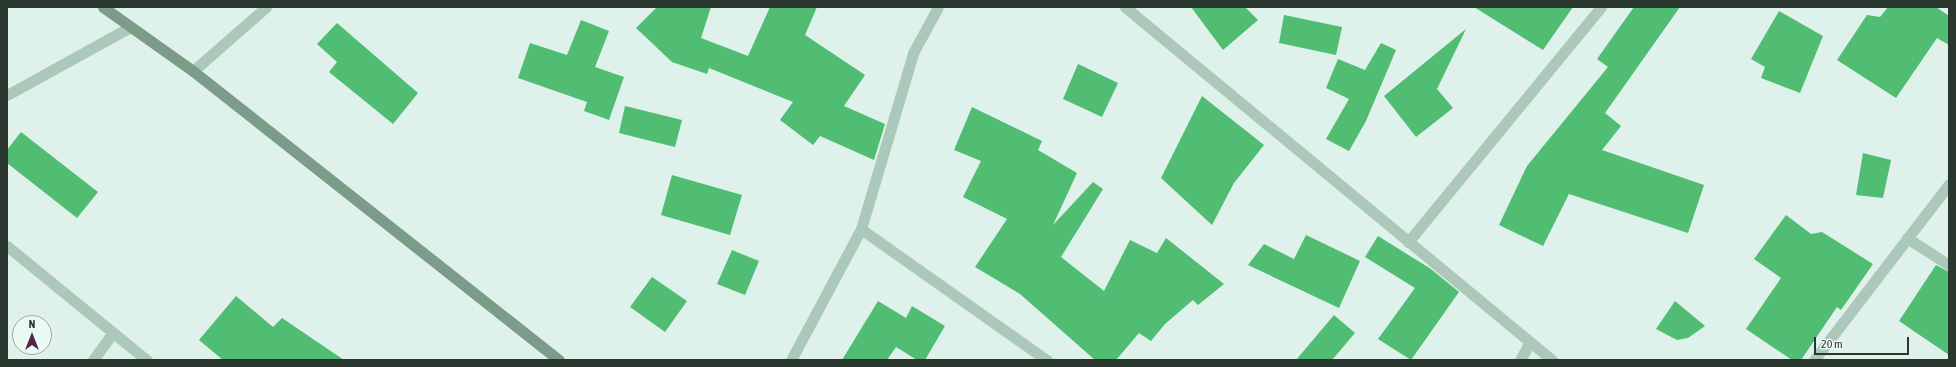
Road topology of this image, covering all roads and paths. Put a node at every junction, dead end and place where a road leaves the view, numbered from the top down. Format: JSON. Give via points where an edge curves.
{"nodes":[{"id":1,"x":104,"y":7,"type":"edge"},
{"id":2,"x":266,"y":7,"type":"edge"},
{"id":3,"x":938,"y":7,"type":"edge"},
{"id":4,"x":1125,"y":7,"type":"edge"},
{"id":5,"x":1601,"y":7,"type":"edge"},
{"id":6,"x":130,"y":27,"type":"junction"},
{"id":7,"x":193,"y":71,"type":"junction"},
{"id":8,"x":7,"y":95,"type":"edge"},
{"id":9,"x":1949,"y":184,"type":"edge"},
{"id":10,"x":861,"y":228,"type":"junction"},
{"id":11,"x":1907,"y":238,"type":"junction"},
{"id":12,"x":1408,"y":242,"type":"junction"},
{"id":13,"x":7,"y":246,"type":"edge"},
{"id":14,"x":1949,"y":265,"type":"edge"},
{"id":15,"x":113,"y":332,"type":"junction"},
{"id":16,"x":1529,"y":344,"type":"junction"},
{"id":17,"x":93,"y":360,"type":"edge"},
{"id":18,"x":148,"y":360,"type":"edge"},
{"id":19,"x":559,"y":360,"type":"edge"},
{"id":20,"x":791,"y":360,"type":"edge"},
{"id":21,"x":1047,"y":360,"type":"edge"},
{"id":22,"x":1520,"y":360,"type":"edge"},
{"id":23,"x":1552,"y":360,"type":"edge"},
{"id":24,"x":1814,"y":360,"type":"edge"}],
"edges":[{"from":1,"to":6,"type":"main road"},
{"from":2,"to":7,"type":"street"},
{"from":3,"to":10,"type":"street","via":[[913,53]]},
{"from":4,"to":12,"type":"street"},
{"from":5,"to":12,"type":"street"},
{"from":6,"to":7,"type":"main road"},
{"from":6,"to":8,"type":"street"},
{"from":7,"to":19,"type":"main road"},
{"from":9,"to":11,"type":"street"},
{"from":10,"to":20,"type":"street"},
{"from":10,"to":21,"type":"street"},
{"from":11,"to":14,"type":"street"},
{"from":11,"to":24,"type":"street"},
{"from":12,"to":16,"type":"street"},
{"from":13,"to":15,"type":"street"},
{"from":15,"to":17,"type":"street"},
{"from":15,"to":18,"type":"street"},
{"from":16,"to":22,"type":"street"},
{"from":16,"to":23,"type":"street"}]}
